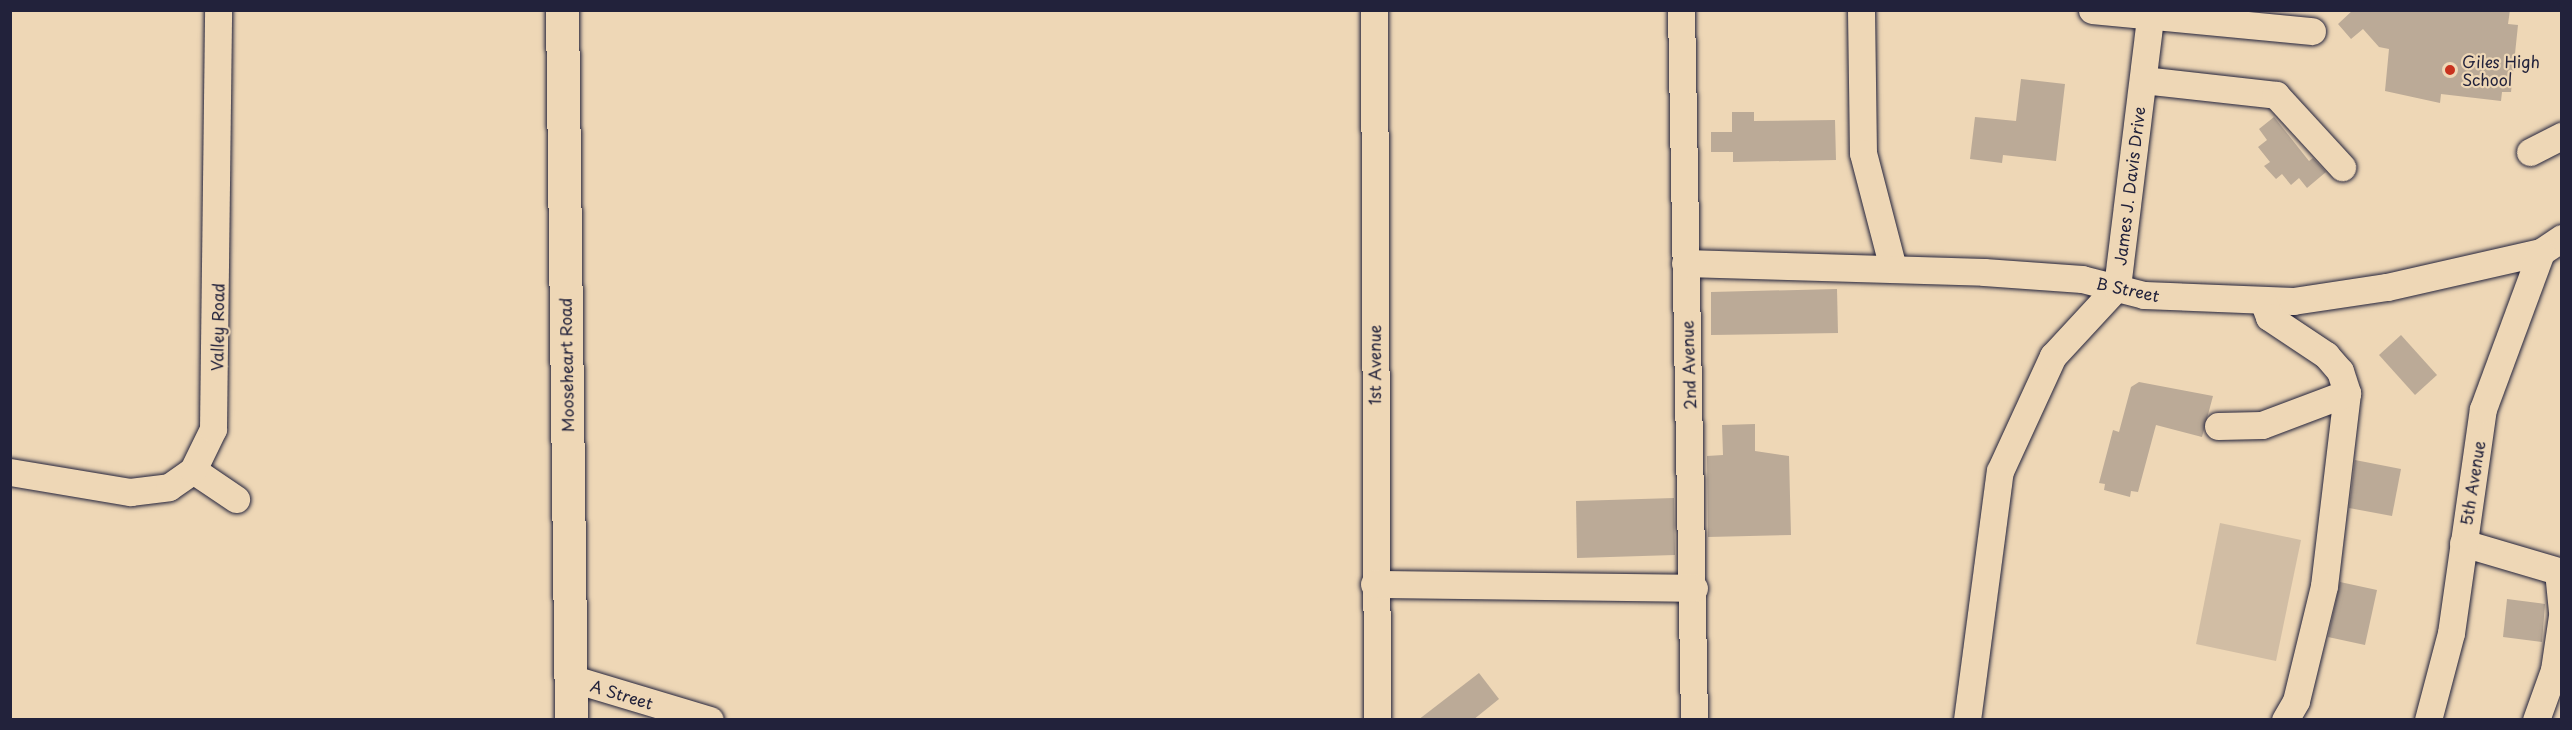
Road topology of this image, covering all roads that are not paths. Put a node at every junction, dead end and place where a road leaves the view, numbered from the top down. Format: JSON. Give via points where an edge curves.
{"nodes":[{"id":1,"x":218,"y":10,"type":"edge"},
{"id":2,"x":562,"y":10,"type":"edge"},
{"id":3,"x":1374,"y":10,"type":"edge"},
{"id":4,"x":1681,"y":10,"type":"edge"},
{"id":5,"x":1860,"y":10,"type":"edge"},
{"id":6,"x":2092,"y":10,"type":"edge"},
{"id":7,"x":2151,"y":14,"type":"edge"},
{"id":8,"x":2312,"y":31,"type":"dead end"},
{"id":9,"x":2143,"y":80,"type":"junction"},
{"id":10,"x":2562,"y":136,"type":"edge"},
{"id":11,"x":2530,"y":152,"type":"dead end"},
{"id":12,"x":2342,"y":166,"type":"dead end"},
{"id":13,"x":2551,"y":245,"type":"edge"},
{"id":14,"x":1685,"y":263,"type":"junction"},
{"id":15,"x":1893,"y":268,"type":"junction"},
{"id":16,"x":2117,"y":287,"type":"junction"},
{"id":17,"x":2263,"y":301,"type":"junction"},
{"id":18,"x":2347,"y":393,"type":"junction"},
{"id":19,"x":2218,"y":426,"type":"dead end"},
{"id":20,"x":194,"y":470,"type":"junction"},
{"id":21,"x":21,"y":474,"type":"edge"},
{"id":22,"x":236,"y":499,"type":"dead end"},
{"id":23,"x":2463,"y":543,"type":"junction"},
{"id":24,"x":1374,"y":584,"type":"junction"},
{"id":25,"x":1694,"y":588,"type":"junction"},
{"id":26,"x":2562,"y":614,"type":"edge"},
{"id":27,"x":570,"y":678,"type":"junction"},
{"id":28,"x":571,"y":720,"type":"edge"},
{"id":29,"x":710,"y":720,"type":"edge"},
{"id":30,"x":1377,"y":720,"type":"edge"},
{"id":31,"x":1694,"y":720,"type":"edge"},
{"id":32,"x":1967,"y":720,"type":"edge"},
{"id":33,"x":2285,"y":720,"type":"edge"},
{"id":34,"x":2428,"y":720,"type":"edge"},
{"id":35,"x":2536,"y":720,"type":"edge"}],
"edges":[{"from":1,"to":20,"type":"street","name":"Valley Road","via":[[217,366],[213,429]]},
{"from":2,"to":27,"type":"main road","name":"Mooseheart Road"},
{"from":3,"to":24,"type":"street","name":"1st Avenue"},
{"from":4,"to":14,"type":"street","name":"2nd Avenue"},
{"from":5,"to":15,"type":"street","via":[[1863,153]]},
{"from":6,"to":7,"type":"street"},
{"from":7,"to":8,"type":"street"},
{"from":7,"to":9,"type":"street","name":"James J. Davis Drive"},
{"from":9,"to":12,"type":"street","via":[[2276,95]]},
{"from":9,"to":16,"type":"street","name":"James J. Davis Drive"},
{"from":10,"to":11,"type":"street"},
{"from":13,"to":17,"type":"street","name":"B Street","via":[[2387,287]]},
{"from":13,"to":23,"type":"street","name":"5th Avenue","via":[[2483,409]]},
{"from":14,"to":15,"type":"street","name":"B Street"},
{"from":14,"to":25,"type":"street","name":"2nd Avenue"},
{"from":15,"to":16,"type":"street","name":"B Street","via":[[2082,279]]},
{"from":16,"to":17,"type":"street","name":"B Street","via":[[2144,295]]},
{"from":16,"to":32,"type":"street","name":"James J. Davis Drive","via":[[2053,356],[2000,471]]},
{"from":17,"to":18,"type":"street","via":[[2269,317],[2326,355],[2340,371]]},
{"from":18,"to":19,"type":"street","via":[[2262,425]]},
{"from":18,"to":33,"type":"street","via":[[2324,586],[2296,700]]},
{"from":20,"to":21,"type":"street","via":[[169,487],[130,492]]},
{"from":20,"to":22,"type":"street"},
{"from":23,"to":26,"type":"street","via":[[2558,571]]},
{"from":23,"to":34,"type":"street","name":"5th Avenue","via":[[2451,633]]},
{"from":24,"to":25,"type":"street"},
{"from":24,"to":30,"type":"street","name":"1st Avenue"},
{"from":25,"to":31,"type":"street","name":"2nd Avenue"},
{"from":26,"to":35,"type":"street","via":[[2554,669]]},
{"from":27,"to":28,"type":"main road","name":"Mooseheart Road"},
{"from":27,"to":29,"type":"street","name":"A Street"}]}
